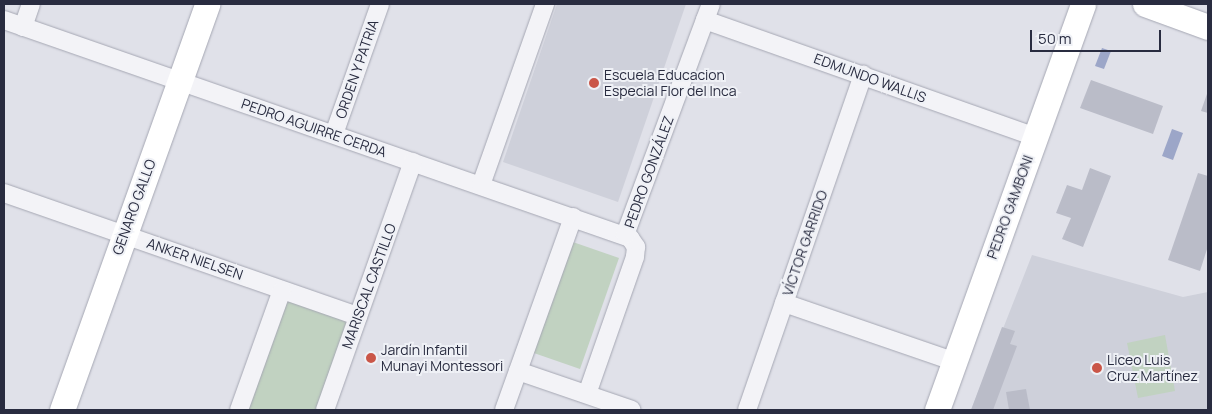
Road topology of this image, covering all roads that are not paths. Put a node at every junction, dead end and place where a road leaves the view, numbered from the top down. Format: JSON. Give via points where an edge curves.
{"nodes":[{"id":1,"x":32,"y":4,"type":"edge"},
{"id":2,"x":207,"y":4,"type":"edge"},
{"id":3,"x":380,"y":4,"type":"edge"},
{"id":4,"x":544,"y":4,"type":"edge"},
{"id":5,"x":1083,"y":4,"type":"edge"},
{"id":6,"x":1145,"y":4,"type":"edge"},
{"id":7,"x":708,"y":12,"type":"edge"},
{"id":8,"x":4,"y":20,"type":"edge"},
{"id":9,"x":23,"y":27,"type":"junction"},
{"id":10,"x":1208,"y":27,"type":"edge"},
{"id":11,"x":863,"y":76,"type":"junction"},
{"id":12,"x":179,"y":81,"type":"junction"},
{"id":13,"x":334,"y":134,"type":"junction"},
{"id":14,"x":1035,"y":137,"type":"junction"},
{"id":15,"x":413,"y":162,"type":"junction"},
{"id":16,"x":481,"y":185,"type":"junction"},
{"id":17,"x":4,"y":193,"type":"edge"},
{"id":18,"x":573,"y":217,"type":"junction"},
{"id":19,"x":124,"y":235,"type":"junction"},
{"id":20,"x":625,"y":236,"type":"junction"},
{"id":21,"x":282,"y":290,"type":"junction"},
{"id":22,"x":784,"y":303,"type":"junction"},
{"id":23,"x":358,"y":316,"type":"junction"},
{"id":24,"x":954,"y":362,"type":"junction"},
{"id":25,"x":518,"y":371,"type":"junction"},
{"id":26,"x":587,"y":394,"type":"junction"},
{"id":27,"x":62,"y":410,"type":"edge"},
{"id":28,"x":239,"y":410,"type":"edge"},
{"id":29,"x":325,"y":410,"type":"edge"},
{"id":30,"x":504,"y":410,"type":"edge"},
{"id":31,"x":632,"y":410,"type":"edge"},
{"id":32,"x":747,"y":410,"type":"edge"},
{"id":33,"x":937,"y":410,"type":"edge"}],
"edges":[{"from":1,"to":9,"type":"street"},
{"from":2,"to":12,"type":"street","name":"GENARO GALLO"},
{"from":3,"to":13,"type":"street","name":"ORDEN Y PATRIA"},
{"from":4,"to":16,"type":"street"},
{"from":5,"to":14,"type":"street","name":"PEDRO GAMBONI"},
{"from":6,"to":10,"type":"street"},
{"from":7,"to":11,"type":"street","name":"EDMUNDO WALLIS"},
{"from":7,"to":20,"type":"street","name":"PEDRO GONZÁLEZ"},
{"from":8,"to":9,"type":"street","name":"PEDRO AGUIRRE CERDA"},
{"from":9,"to":12,"type":"street","name":"PEDRO AGUIRRE CERDA"},
{"from":11,"to":14,"type":"street","name":"EDMUNDO WALLIS"},
{"from":11,"to":22,"type":"street","name":"VÍCTOR GARRIDO"},
{"from":12,"to":13,"type":"street","name":"PEDRO AGUIRRE CERDA"},
{"from":12,"to":19,"type":"street","name":"GENARO GALLO"},
{"from":13,"to":15,"type":"street","name":"PEDRO AGUIRRE CERDA"},
{"from":14,"to":24,"type":"street","name":"PEDRO GAMBONI"},
{"from":15,"to":16,"type":"street","name":"PEDRO AGUIRRE CERDA"},
{"from":15,"to":23,"type":"street","name":"MARISCAL CASTILLO"},
{"from":16,"to":18,"type":"street","name":"PEDRO AGUIRRE CERDA"},
{"from":17,"to":19,"type":"street","name":"ANKER NIELSEN"},
{"from":18,"to":20,"type":"street","name":"PEDRO AGUIRRE CERDA"},
{"from":18,"to":25,"type":"street"},
{"from":19,"to":21,"type":"street","name":"ANKER NIELSEN"},
{"from":19,"to":27,"type":"street","name":"GENARO GALLO"},
{"from":20,"to":26,"type":"street","name":"PEDRO GONZÁLEZ","via":[[634,243],[635,257]]},
{"from":21,"to":23,"type":"street","name":"ANKER NIELSEN"},
{"from":21,"to":28,"type":"street"},
{"from":22,"to":24,"type":"street"},
{"from":22,"to":32,"type":"street","name":"VÍCTOR GARRIDO"},
{"from":23,"to":29,"type":"street","name":"MARISCAL CASTILLO"},
{"from":24,"to":33,"type":"street","name":"PEDRO GAMBONI"},
{"from":25,"to":26,"type":"street"},
{"from":25,"to":30,"type":"street"},
{"from":26,"to":31,"type":"street"}]}
